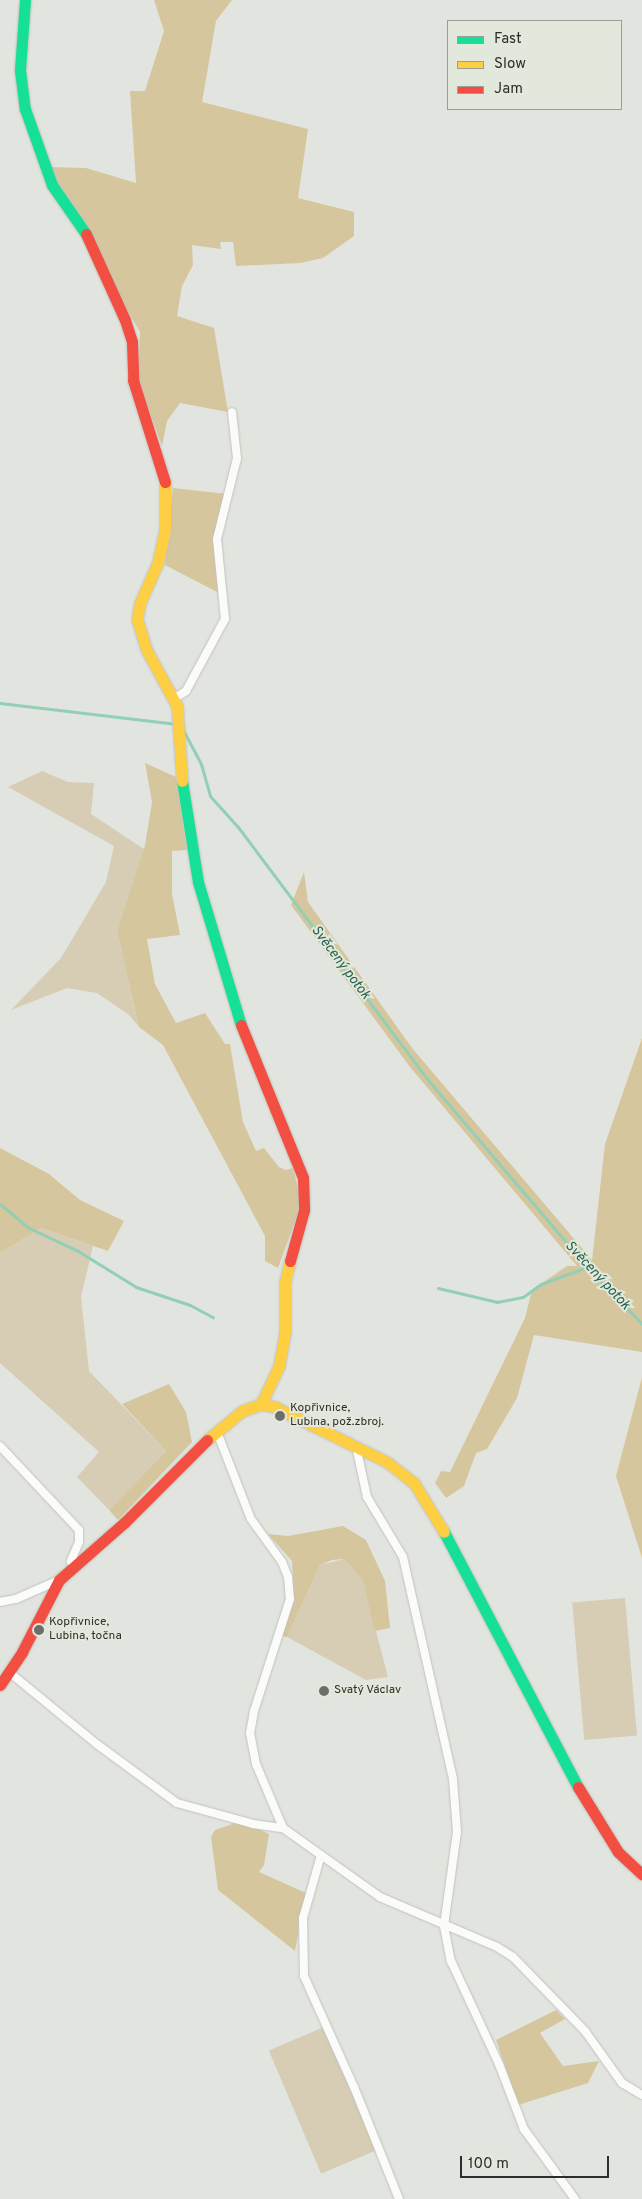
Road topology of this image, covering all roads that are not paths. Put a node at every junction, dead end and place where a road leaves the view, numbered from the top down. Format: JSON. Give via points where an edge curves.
{"nodes":[{"id":1,"x":25,"y":0,"type":"edge"},
{"id":2,"x":232,"y":412,"type":"dead end"},
{"id":3,"x":175,"y":698,"type":"junction"},
{"id":4,"x":261,"y":1404,"type":"junction"},
{"id":5,"x":216,"y":1432,"type":"junction"},
{"id":6,"x":0,"y":1446,"type":"edge"},
{"id":7,"x":356,"y":1446,"type":"junction"},
{"id":8,"x":76,"y":1566,"type":"junction"},
{"id":9,"x":59,"y":1580,"type":"junction"},
{"id":10,"x":0,"y":1602,"type":"edge"},
{"id":11,"x":9,"y":1672,"type":"junction"},
{"id":12,"x":0,"y":1685,"type":"edge"},
{"id":13,"x":283,"y":1828,"type":"junction"},
{"id":14,"x":321,"y":1855,"type":"junction"},
{"id":15,"x":642,"y":1874,"type":"edge"},
{"id":16,"x":444,"y":1926,"type":"junction"},
{"id":17,"x":642,"y":2095,"type":"edge"},
{"id":18,"x":399,"y":2199,"type":"edge"},
{"id":19,"x":575,"y":2199,"type":"edge"}],
"edges":[{"from":1,"to":3,"type":"street","via":[[20,70],[25,109],[52,185],[81,224],[126,320],[132,342],[133,380],[165,481],[168,507],[165,529],[158,562],[140,603],[137,619],[146,649]]},
{"from":2,"to":3,"type":"street","via":[[237,458],[217,539],[225,619],[186,691]]},
{"from":3,"to":4,"type":"street","via":[[182,786],[198,882],[246,1040],[303,1178],[304,1210],[285,1282],[286,1327],[279,1366]]},
{"from":4,"to":5,"type":"street","via":[[242,1411]]},
{"from":4,"to":7,"type":"street","via":[[275,1407]]},
{"from":5,"to":8,"type":"street"},
{"from":5,"to":13,"type":"street","via":[[251,1519],[282,1562],[288,1577],[288,1606],[254,1710],[250,1733],[255,1759]]},
{"from":6,"to":8,"type":"street","via":[[79,1530],[80,1542],[72,1561]]},
{"from":7,"to":15,"type":"street","via":[[406,1475],[423,1494],[589,1808],[618,1852]]},
{"from":7,"to":16,"type":"street","via":[[367,1497],[403,1557],[446,1745],[457,1805],[457,1832]]},
{"from":8,"to":9,"type":"street"},
{"from":9,"to":10,"type":"street","via":[[16,1599]]},
{"from":9,"to":11,"type":"street"},
{"from":11,"to":12,"type":"street"},
{"from":11,"to":13,"type":"street","via":[[98,1745],[177,1803],[253,1824]]},
{"from":13,"to":14,"type":"street"},
{"from":14,"to":16,"type":"street","via":[[380,1897]]},
{"from":14,"to":18,"type":"street","via":[[303,1918],[304,1976],[351,2078]]},
{"from":16,"to":17,"type":"street","via":[[497,1947],[513,1957],[585,2031],[622,2083]]},
{"from":16,"to":19,"type":"street","via":[[451,1961],[499,2064],[524,2129]]}]}
